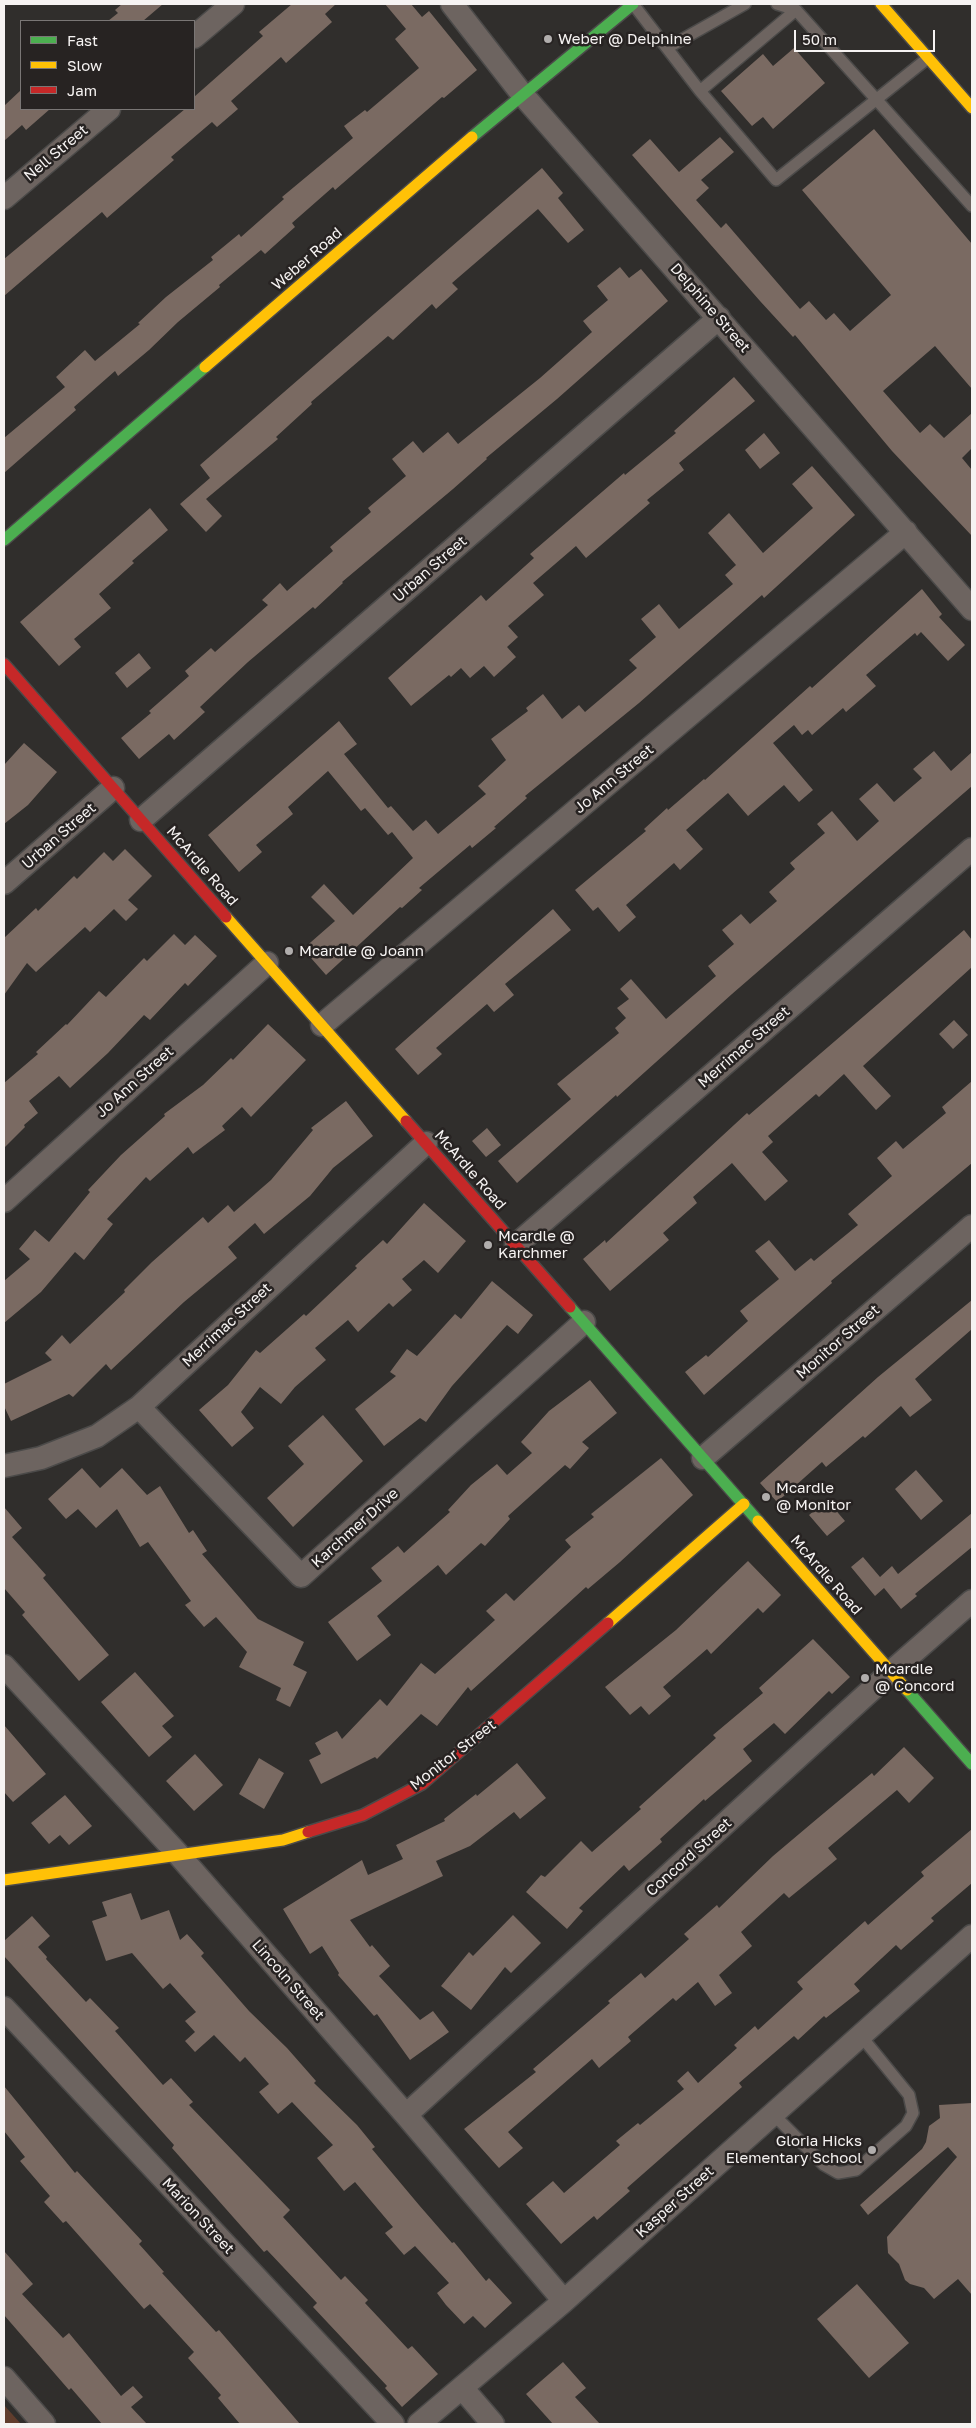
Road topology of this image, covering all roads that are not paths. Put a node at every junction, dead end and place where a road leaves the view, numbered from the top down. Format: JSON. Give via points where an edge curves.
{"nodes":[{"id":1,"x":233,"y":4,"type":"edge"},
{"id":2,"x":452,"y":4,"type":"edge"},
{"id":3,"x":633,"y":4,"type":"edge"},
{"id":4,"x":745,"y":4,"type":"edge"},
{"id":5,"x":777,"y":4,"type":"edge"},
{"id":6,"x":881,"y":4,"type":"edge"},
{"id":7,"x":796,"y":10,"type":"junction"},
{"id":8,"x":195,"y":36,"type":"edge"},
{"id":9,"x":667,"y":48,"type":"junction"},
{"id":10,"x":928,"y":58,"type":"junction"},
{"id":11,"x":700,"y":91,"type":"junction"},
{"id":12,"x":522,"y":94,"type":"junction"},
{"id":13,"x":879,"y":100,"type":"junction"},
{"id":14,"x":972,"y":108,"type":"edge"},
{"id":15,"x":108,"y":110,"type":"edge"},
{"id":16,"x":4,"y":198,"type":"edge"},
{"id":17,"x":972,"y":206,"type":"edge"},
{"id":18,"x":719,"y":318,"type":"junction"},
{"id":19,"x":906,"y":532,"type":"junction"},
{"id":20,"x":4,"y":540,"type":"edge"},
{"id":21,"x":972,"y":609,"type":"edge"},
{"id":22,"x":4,"y":664,"type":"edge"},
{"id":23,"x":114,"y":788,"type":"junction"},
{"id":24,"x":141,"y":820,"type":"junction"},
{"id":25,"x":972,"y":849,"type":"edge"},
{"id":26,"x":4,"y":883,"type":"edge"},
{"id":27,"x":267,"y":963,"type":"junction"},
{"id":28,"x":322,"y":1025,"type":"junction"},
{"id":29,"x":426,"y":1143,"type":"junction"},
{"id":30,"x":4,"y":1201,"type":"edge"},
{"id":31,"x":972,"y":1226,"type":"edge"},
{"id":32,"x":516,"y":1245,"type":"junction"},
{"id":33,"x":584,"y":1322,"type":"junction"},
{"id":34,"x":139,"y":1407,"type":"junction"},
{"id":35,"x":703,"y":1458,"type":"junction"},
{"id":36,"x":4,"y":1466,"type":"edge"},
{"id":37,"x":744,"y":1504,"type":"junction"},
{"id":38,"x":972,"y":1601,"type":"edge"},
{"id":39,"x":4,"y":1666,"type":"edge"},
{"id":40,"x":891,"y":1672,"type":"junction"},
{"id":41,"x":972,"y":1764,"type":"edge"},
{"id":42,"x":178,"y":1854,"type":"junction"},
{"id":43,"x":4,"y":1880,"type":"edge"},
{"id":44,"x":972,"y":1936,"type":"edge"},
{"id":45,"x":4,"y":2008,"type":"edge"},
{"id":46,"x":861,"y":2036,"type":"junction"},
{"id":47,"x":773,"y":2114,"type":"junction"},
{"id":48,"x":406,"y":2115,"type":"junction"},
{"id":49,"x":564,"y":2301,"type":"junction"},
{"id":50,"x":4,"y":2378,"type":"edge"},
{"id":51,"x":462,"y":2389,"type":"junction"},
{"id":52,"x":44,"y":2424,"type":"edge"},
{"id":53,"x":393,"y":2424,"type":"edge"},
{"id":54,"x":419,"y":2424,"type":"edge"},
{"id":55,"x":493,"y":2424,"type":"edge"}],
"edges":[{"from":1,"to":8,"type":"street"},
{"from":2,"to":12,"type":"street","name":"Delphine Street"},
{"from":3,"to":9,"type":"lane"},
{"from":3,"to":12,"type":"main road","name":"Weber Road"},
{"from":4,"to":9,"type":"lane"},
{"from":5,"to":7,"type":"lane"},
{"from":6,"to":10,"type":"main road"},
{"from":7,"to":11,"type":"lane"},
{"from":7,"to":13,"type":"lane"},
{"from":9,"to":11,"type":"lane"},
{"from":10,"to":13,"type":"lane"},
{"from":10,"to":14,"type":"main road"},
{"from":11,"to":13,"type":"lane","via":[[776,180]]},
{"from":12,"to":18,"type":"street","name":"Delphine Street"},
{"from":12,"to":20,"type":"main road","name":"Weber Road"},
{"from":13,"to":17,"type":"lane"},
{"from":15,"to":16,"type":"street","name":"Nell Street"},
{"from":18,"to":19,"type":"street","name":"Delphine Street"},
{"from":18,"to":24,"type":"street","name":"Urban Street"},
{"from":19,"to":21,"type":"street","name":"Delphine Street"},
{"from":19,"to":28,"type":"street","name":"Jo Ann Street"},
{"from":22,"to":23,"type":"main road","name":"McArdle Road"},
{"from":23,"to":24,"type":"main road","name":"McArdle Road"},
{"from":23,"to":26,"type":"street","name":"Urban Street"},
{"from":24,"to":27,"type":"main road","name":"McArdle Road"},
{"from":25,"to":32,"type":"street","name":"Merrimac Street"},
{"from":27,"to":28,"type":"main road","name":"McArdle Road"},
{"from":27,"to":30,"type":"street","name":"Jo Ann Street"},
{"from":28,"to":29,"type":"main road","name":"McArdle Road"},
{"from":29,"to":32,"type":"main road","name":"McArdle Road"},
{"from":29,"to":34,"type":"street","name":"Merrimac Street"},
{"from":31,"to":35,"type":"street","name":"Monitor Street"},
{"from":32,"to":33,"type":"main road","name":"McArdle Road"},
{"from":33,"to":34,"type":"street","name":"Karchmer Drive","via":[[301,1576]]},
{"from":33,"to":35,"type":"main road","name":"McArdle Road"},
{"from":34,"to":36,"type":"street","name":"Merrimac Street","via":[[97,1436],[41,1458]]},
{"from":35,"to":37,"type":"main road","name":"McArdle Road"},
{"from":37,"to":40,"type":"main road","name":"McArdle Road"},
{"from":37,"to":42,"type":"main road","name":"Monitor Street","via":[[422,1784],[363,1815],[283,1840]]},
{"from":38,"to":40,"type":"street","name":"Concord Street"},
{"from":39,"to":42,"type":"street","name":"Lincoln Street"},
{"from":40,"to":41,"type":"main road","name":"McArdle Road"},
{"from":40,"to":48,"type":"street","name":"Concord Street"},
{"from":42,"to":43,"type":"main road","name":"Monitor Street"},
{"from":42,"to":48,"type":"street","name":"Lincoln Street"},
{"from":44,"to":46,"type":"street","name":"Kasper Street"},
{"from":45,"to":53,"type":"street","name":"Marion Street"},
{"from":46,"to":47,"type":"street","name":"Kasper Street"},
{"from":46,"to":47,"type":"lane","via":[[909,2095],[913,2113],[906,2126],[856,2170],[838,2173],[824,2165]]},
{"from":47,"to":49,"type":"street","name":"Kasper Street"},
{"from":48,"to":49,"type":"street","name":"Lincoln Street"},
{"from":49,"to":51,"type":"street","name":"Kasper Street"},
{"from":50,"to":52,"type":"street"},
{"from":51,"to":54,"type":"street","name":"Kasper Street"},
{"from":51,"to":55,"type":"street"}]}
